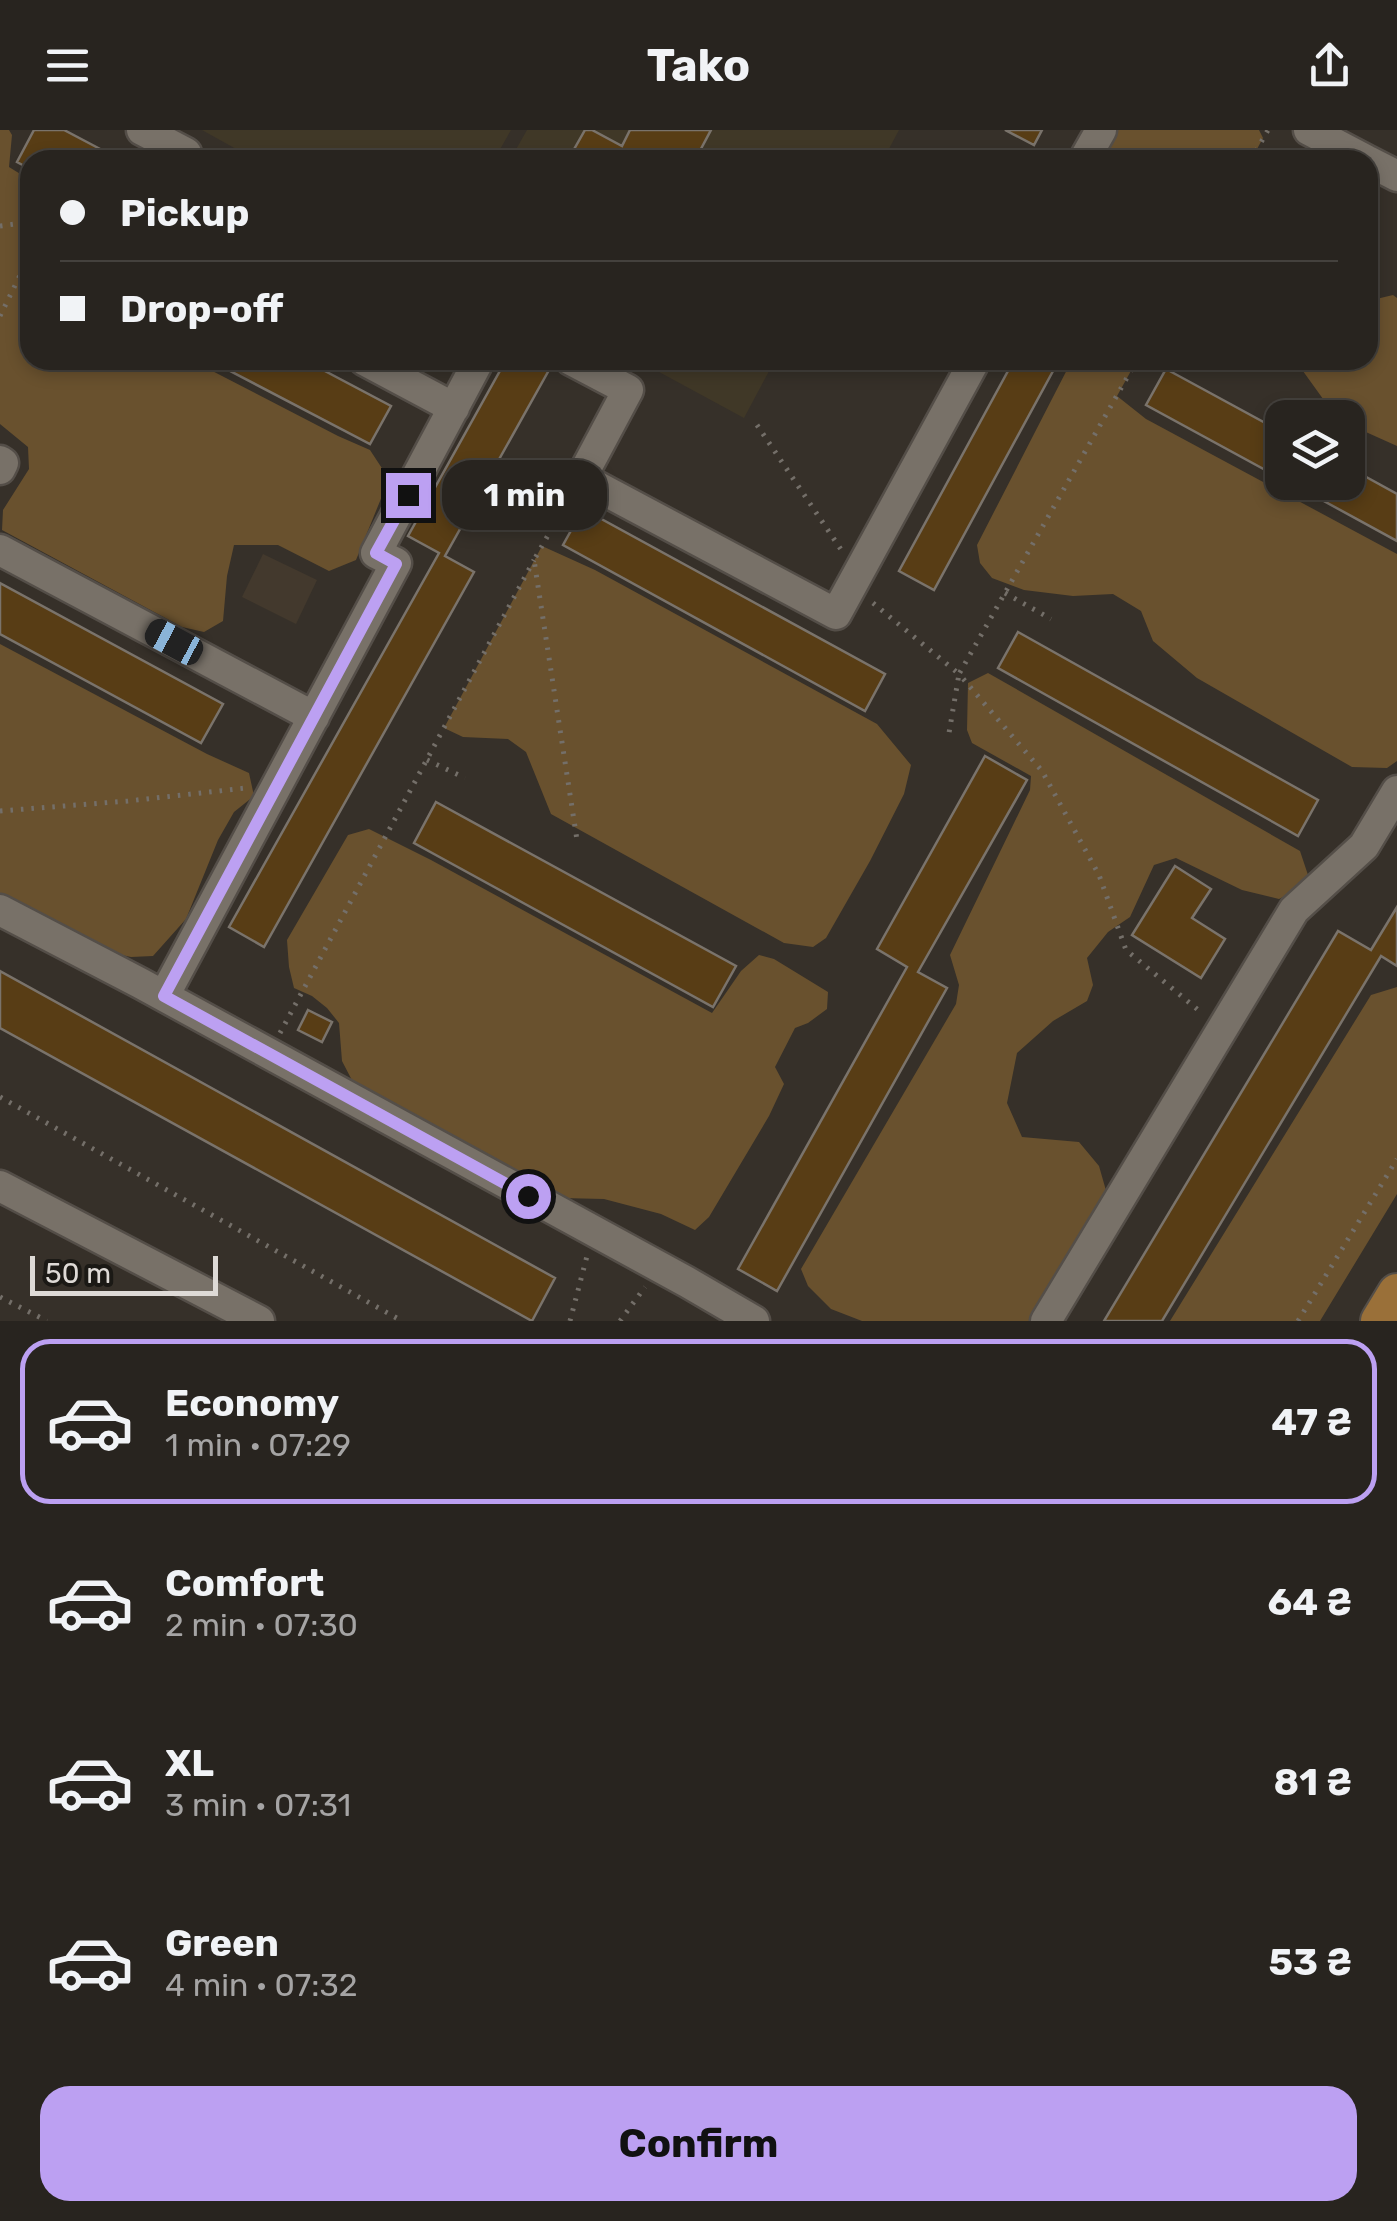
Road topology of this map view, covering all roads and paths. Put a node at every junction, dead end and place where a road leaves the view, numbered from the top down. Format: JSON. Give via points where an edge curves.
{"nodes":[{"id":1,"x":142,"y":130,"type":"edge"},
{"id":2,"x":1309,"y":130,"type":"edge"},
{"id":3,"x":180,"y":150,"type":"edge"},
{"id":4,"x":1348,"y":150,"type":"edge"},
{"id":5,"x":20,"y":275,"type":"edge"},
{"id":6,"x":0,"y":316,"type":"edge"},
{"id":7,"x":383,"y":370,"type":"edge"},
{"id":8,"x":475,"y":370,"type":"edge"},
{"id":9,"x":590,"y":370,"type":"edge"},
{"id":10,"x":970,"y":370,"type":"edge"},
{"id":11,"x":1131,"y":370,"type":"edge"},
{"id":12,"x":454,"y":408,"type":"junction"},
{"id":13,"x":758,"y":425,"type":"dead end"},
{"id":14,"x":0,"y":462,"type":"edge"},
{"id":15,"x":0,"y":469,"type":"edge"},
{"id":16,"x":581,"y":478,"type":"junction"},
{"id":17,"x":0,"y":550,"type":"edge"},
{"id":18,"x":534,"y":560,"type":"junction"},
{"id":19,"x":855,"y":579,"type":"junction"},
{"id":20,"x":1005,"y":593,"type":"junction"},
{"id":21,"x":1052,"y":619,"type":"dead end"},
{"id":22,"x":959,"y":674,"type":"junction"},
{"id":23,"x":314,"y":717,"type":"junction"},
{"id":24,"x":948,"y":739,"type":"dead end"},
{"id":25,"x":427,"y":760,"type":"junction"},
{"id":26,"x":465,"y":778,"type":"dead end"},
{"id":27,"x":278,"y":784,"type":"junction"},
{"id":28,"x":1397,"y":791,"type":"edge"},
{"id":29,"x":0,"y":811,"type":"edge"},
{"id":30,"x":577,"y":840,"type":"dead end"},
{"id":31,"x":0,"y":910,"type":"edge"},
{"id":32,"x":164,"y":996,"type":"junction"},
{"id":33,"x":1222,"y":1029,"type":"junction"},
{"id":34,"x":269,"y":1054,"type":"junction"},
{"id":35,"x":0,"y":1097,"type":"edge"},
{"id":36,"x":1397,"y":1159,"type":"edge"},
{"id":37,"x":0,"y":1186,"type":"edge"},
{"id":38,"x":593,"y":1231,"type":"junction"},
{"id":39,"x":660,"y":1268,"type":"junction"},
{"id":40,"x":1397,"y":1294,"type":"edge"},
{"id":41,"x":0,"y":1297,"type":"edge"},
{"id":42,"x":46,"y":1321,"type":"edge"},
{"id":43,"x":259,"y":1321,"type":"edge"},
{"id":44,"x":402,"y":1321,"type":"edge"},
{"id":45,"x":570,"y":1321,"type":"edge"},
{"id":46,"x":620,"y":1321,"type":"edge"},
{"id":47,"x":754,"y":1321,"type":"edge"},
{"id":48,"x":1046,"y":1321,"type":"edge"},
{"id":49,"x":1298,"y":1321,"type":"edge"},
{"id":50,"x":1380,"y":1321,"type":"edge"}],
"edges":[{"from":1,"to":3,"type":"street"},
{"from":2,"to":4,"type":"street"},
{"from":5,"to":6,"type":"path"},
{"from":7,"to":12,"type":"street"},
{"from":8,"to":12,"type":"street"},
{"from":9,"to":16,"type":"street","via":[[628,390]]},
{"from":10,"to":19,"type":"street"},
{"from":11,"to":20,"type":"path"},
{"from":12,"to":23,"type":"street","via":[[376,553],[396,564]]},
{"from":13,"to":19,"type":"path"},
{"from":14,"to":15,"type":"street"},
{"from":16,"to":18,"type":"path"},
{"from":16,"to":19,"type":"street","via":[[836,614]]},
{"from":17,"to":23,"type":"street"},
{"from":18,"to":25,"type":"path"},
{"from":18,"to":30,"type":"path"},
{"from":19,"to":22,"type":"path"},
{"from":20,"to":21,"type":"path"},
{"from":20,"to":22,"type":"path"},
{"from":22,"to":24,"type":"path"},
{"from":22,"to":33,"type":"path","via":[[1042,770],[1100,875],[1126,950]]},
{"from":23,"to":27,"type":"street"},
{"from":25,"to":26,"type":"path"},
{"from":25,"to":34,"type":"path"},
{"from":27,"to":29,"type":"path"},
{"from":27,"to":32,"type":"street"},
{"from":28,"to":33,"type":"street","via":[[1364,846],[1294,910]]},
{"from":31,"to":32,"type":"street"},
{"from":32,"to":34,"type":"street"},
{"from":33,"to":48,"type":"street"},
{"from":34,"to":38,"type":"street"},
{"from":35,"to":44,"type":"path"},
{"from":36,"to":49,"type":"path"},
{"from":37,"to":43,"type":"street"},
{"from":38,"to":39,"type":"street"},
{"from":38,"to":45,"type":"path"},
{"from":39,"to":46,"type":"path"},
{"from":39,"to":47,"type":"street"},
{"from":40,"to":50,"type":"main road"},
{"from":41,"to":42,"type":"path"}]}
